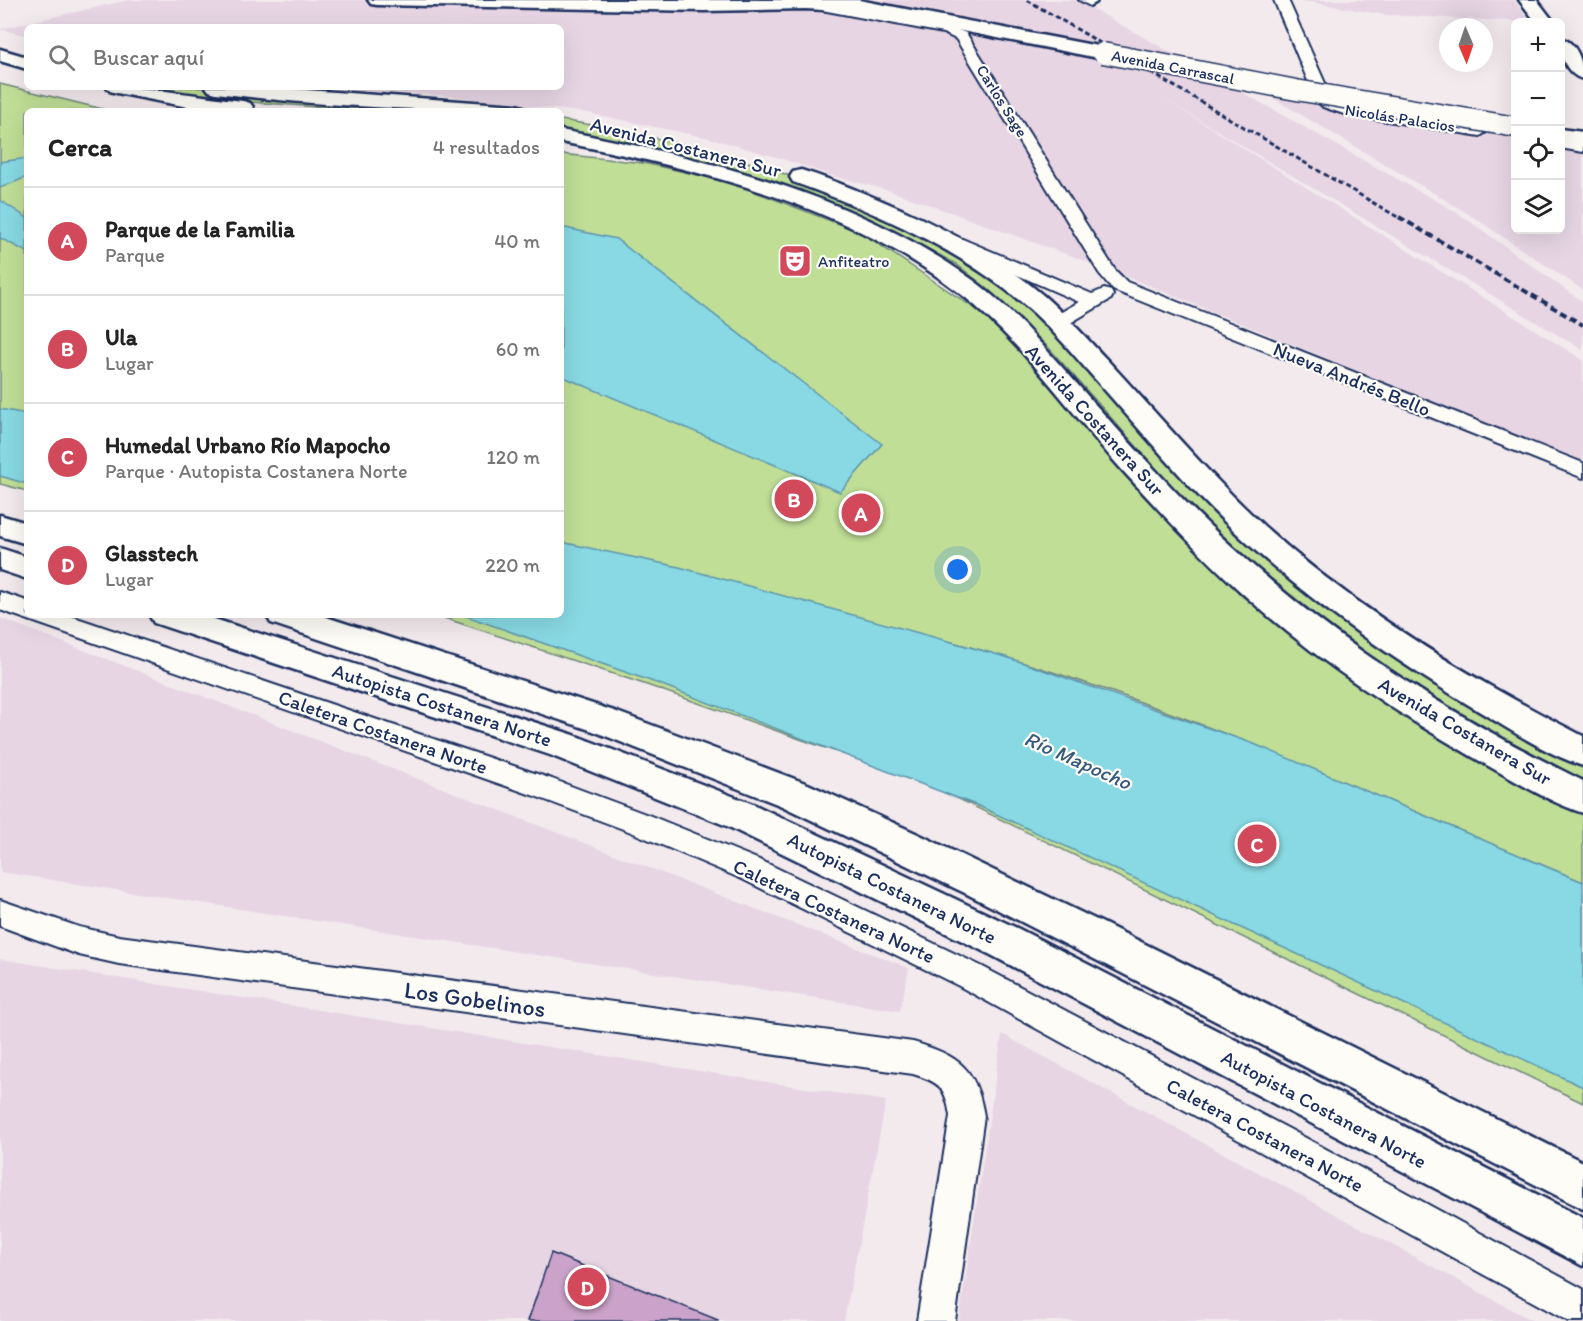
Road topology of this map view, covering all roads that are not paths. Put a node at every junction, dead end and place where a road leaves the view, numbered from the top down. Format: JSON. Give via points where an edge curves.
{"nodes":[{"id":1,"x":377,"y":0,"type":"edge"},
{"id":2,"x":832,"y":0,"type":"edge"},
{"id":3,"x":1281,"y":0,"type":"edge"},
{"id":4,"x":1528,"y":0,"type":"edge"},
{"id":5,"x":794,"y":1,"type":"edge"},
{"id":6,"x":623,"y":2,"type":"edge"},
{"id":7,"x":864,"y":7,"type":"junction"},
{"id":8,"x":1542,"y":18,"type":"edge"},
{"id":9,"x":1565,"y":50,"type":"edge"},
{"id":10,"x":0,"y":55,"type":"edge"},
{"id":11,"x":24,"y":62,"type":"edge"},
{"id":12,"x":1583,"y":73,"type":"edge"},
{"id":13,"x":134,"y":90,"type":"edge"},
{"id":14,"x":245,"y":90,"type":"edge"},
{"id":15,"x":260,"y":108,"type":"edge"},
{"id":16,"x":487,"y":108,"type":"edge"},
{"id":17,"x":564,"y":119,"type":"edge"},
{"id":18,"x":1511,"y":126,"type":"edge"},
{"id":19,"x":1511,"y":135,"type":"edge"},
{"id":20,"x":1565,"y":136,"type":"edge"},
{"id":21,"x":564,"y":137,"type":"edge"},
{"id":22,"x":1583,"y":138,"type":"edge"},
{"id":23,"x":1565,"y":144,"type":"edge"},
{"id":24,"x":1583,"y":147,"type":"edge"},
{"id":25,"x":728,"y":154,"type":"dead end"},
{"id":26,"x":777,"y":169,"type":"dead end"},
{"id":27,"x":930,"y":230,"type":"junction"},
{"id":28,"x":1120,"y":286,"type":"junction"},
{"id":29,"x":1093,"y":301,"type":"junction"},
{"id":30,"x":1058,"y":322,"type":"junction"},
{"id":31,"x":1583,"y":471,"type":"edge"},
{"id":32,"x":0,"y":525,"type":"edge"},
{"id":33,"x":24,"y":533,"type":"edge"},
{"id":34,"x":0,"y":559,"type":"edge"},
{"id":35,"x":24,"y":567,"type":"edge"},
{"id":36,"x":0,"y":601,"type":"edge"},
{"id":37,"x":24,"y":609,"type":"edge"},
{"id":38,"x":49,"y":618,"type":"edge"},
{"id":39,"x":174,"y":618,"type":"edge"},
{"id":40,"x":291,"y":618,"type":"edge"},
{"id":41,"x":1583,"y":752,"type":"edge"},
{"id":42,"x":1583,"y":798,"type":"edge"},
{"id":43,"x":0,"y":913,"type":"edge"},
{"id":44,"x":1583,"y":1185,"type":"edge"},
{"id":45,"x":1583,"y":1243,"type":"edge"},
{"id":46,"x":1583,"y":1309,"type":"edge"},
{"id":47,"x":936,"y":1321,"type":"edge"}],
"edges":[{"from":1,"to":6,"type":"main road"},
{"from":2,"to":7,"type":"main road","name":"Avenida Carrascal"},
{"from":3,"to":19,"type":"street","name":"Nicolás Palacios","via":[[1328,104]]},
{"from":4,"to":8,"type":"main road"},
{"from":5,"to":6,"type":"main road","via":[[769,6]]},
{"from":5,"to":7,"type":"main road"},
{"from":5,"to":28,"type":"street","name":"Carlos Sage","via":[[910,22],[961,36],[1108,273]]},
{"from":7,"to":18,"type":"main road","name":"Avenida Carrascal","bridge":true,"via":[[1226,77]]},
{"from":9,"to":12,"type":"main road"},
{"from":10,"to":11,"type":"main road"},
{"from":13,"to":15,"type":"main road"},
{"from":14,"to":16,"type":"main road"},
{"from":17,"to":25,"type":"main road","name":"Avenida Costanera Sur"},
{"from":20,"to":22,"type":"main road"},
{"from":21,"to":42,"type":"main road","name":"Avenida Costanera Sur","via":[[668,159],[778,192],[878,233],[950,273],[1011,325],[1188,523],[1302,626],[1440,721]]},
{"from":23,"to":24,"type":"street"},
{"from":26,"to":27,"type":"main road","name":"Avenida Costanera Sur"},
{"from":27,"to":29,"type":"street"},
{"from":27,"to":30,"type":"main road","name":"Avenida Costanera Sur","via":[[995,270]]},
{"from":28,"to":29,"type":"street"},
{"from":28,"to":31,"type":"street","name":"Nueva Andrés Bello"},
{"from":29,"to":30,"type":"street"},
{"from":30,"to":41,"type":"main road","name":"Avenida Costanera Sur","via":[[1221,501],[1298,571],[1362,621],[1420,659]]},
{"from":32,"to":33,"type":"main road"},
{"from":34,"to":35,"type":"main road"},
{"from":36,"to":37,"type":"street"},
{"from":38,"to":46,"type":"street","name":"Caletera Costanera Norte","via":[[542,787],[752,870],[970,976]]},
{"from":39,"to":45,"type":"main road","name":"Autopista Costanera Norte","via":[[562,745],[740,815],[1005,942]]},
{"from":40,"to":44,"type":"main road","name":"Autopista Costanera Norte","via":[[500,684],[806,800],[1038,911]]},
{"from":43,"to":47,"type":"street","name":"Los Gobelinos","via":[[79,941],[119,950],[913,1059],[934,1065],[952,1074],[964,1092],[967,1116]]}]}
